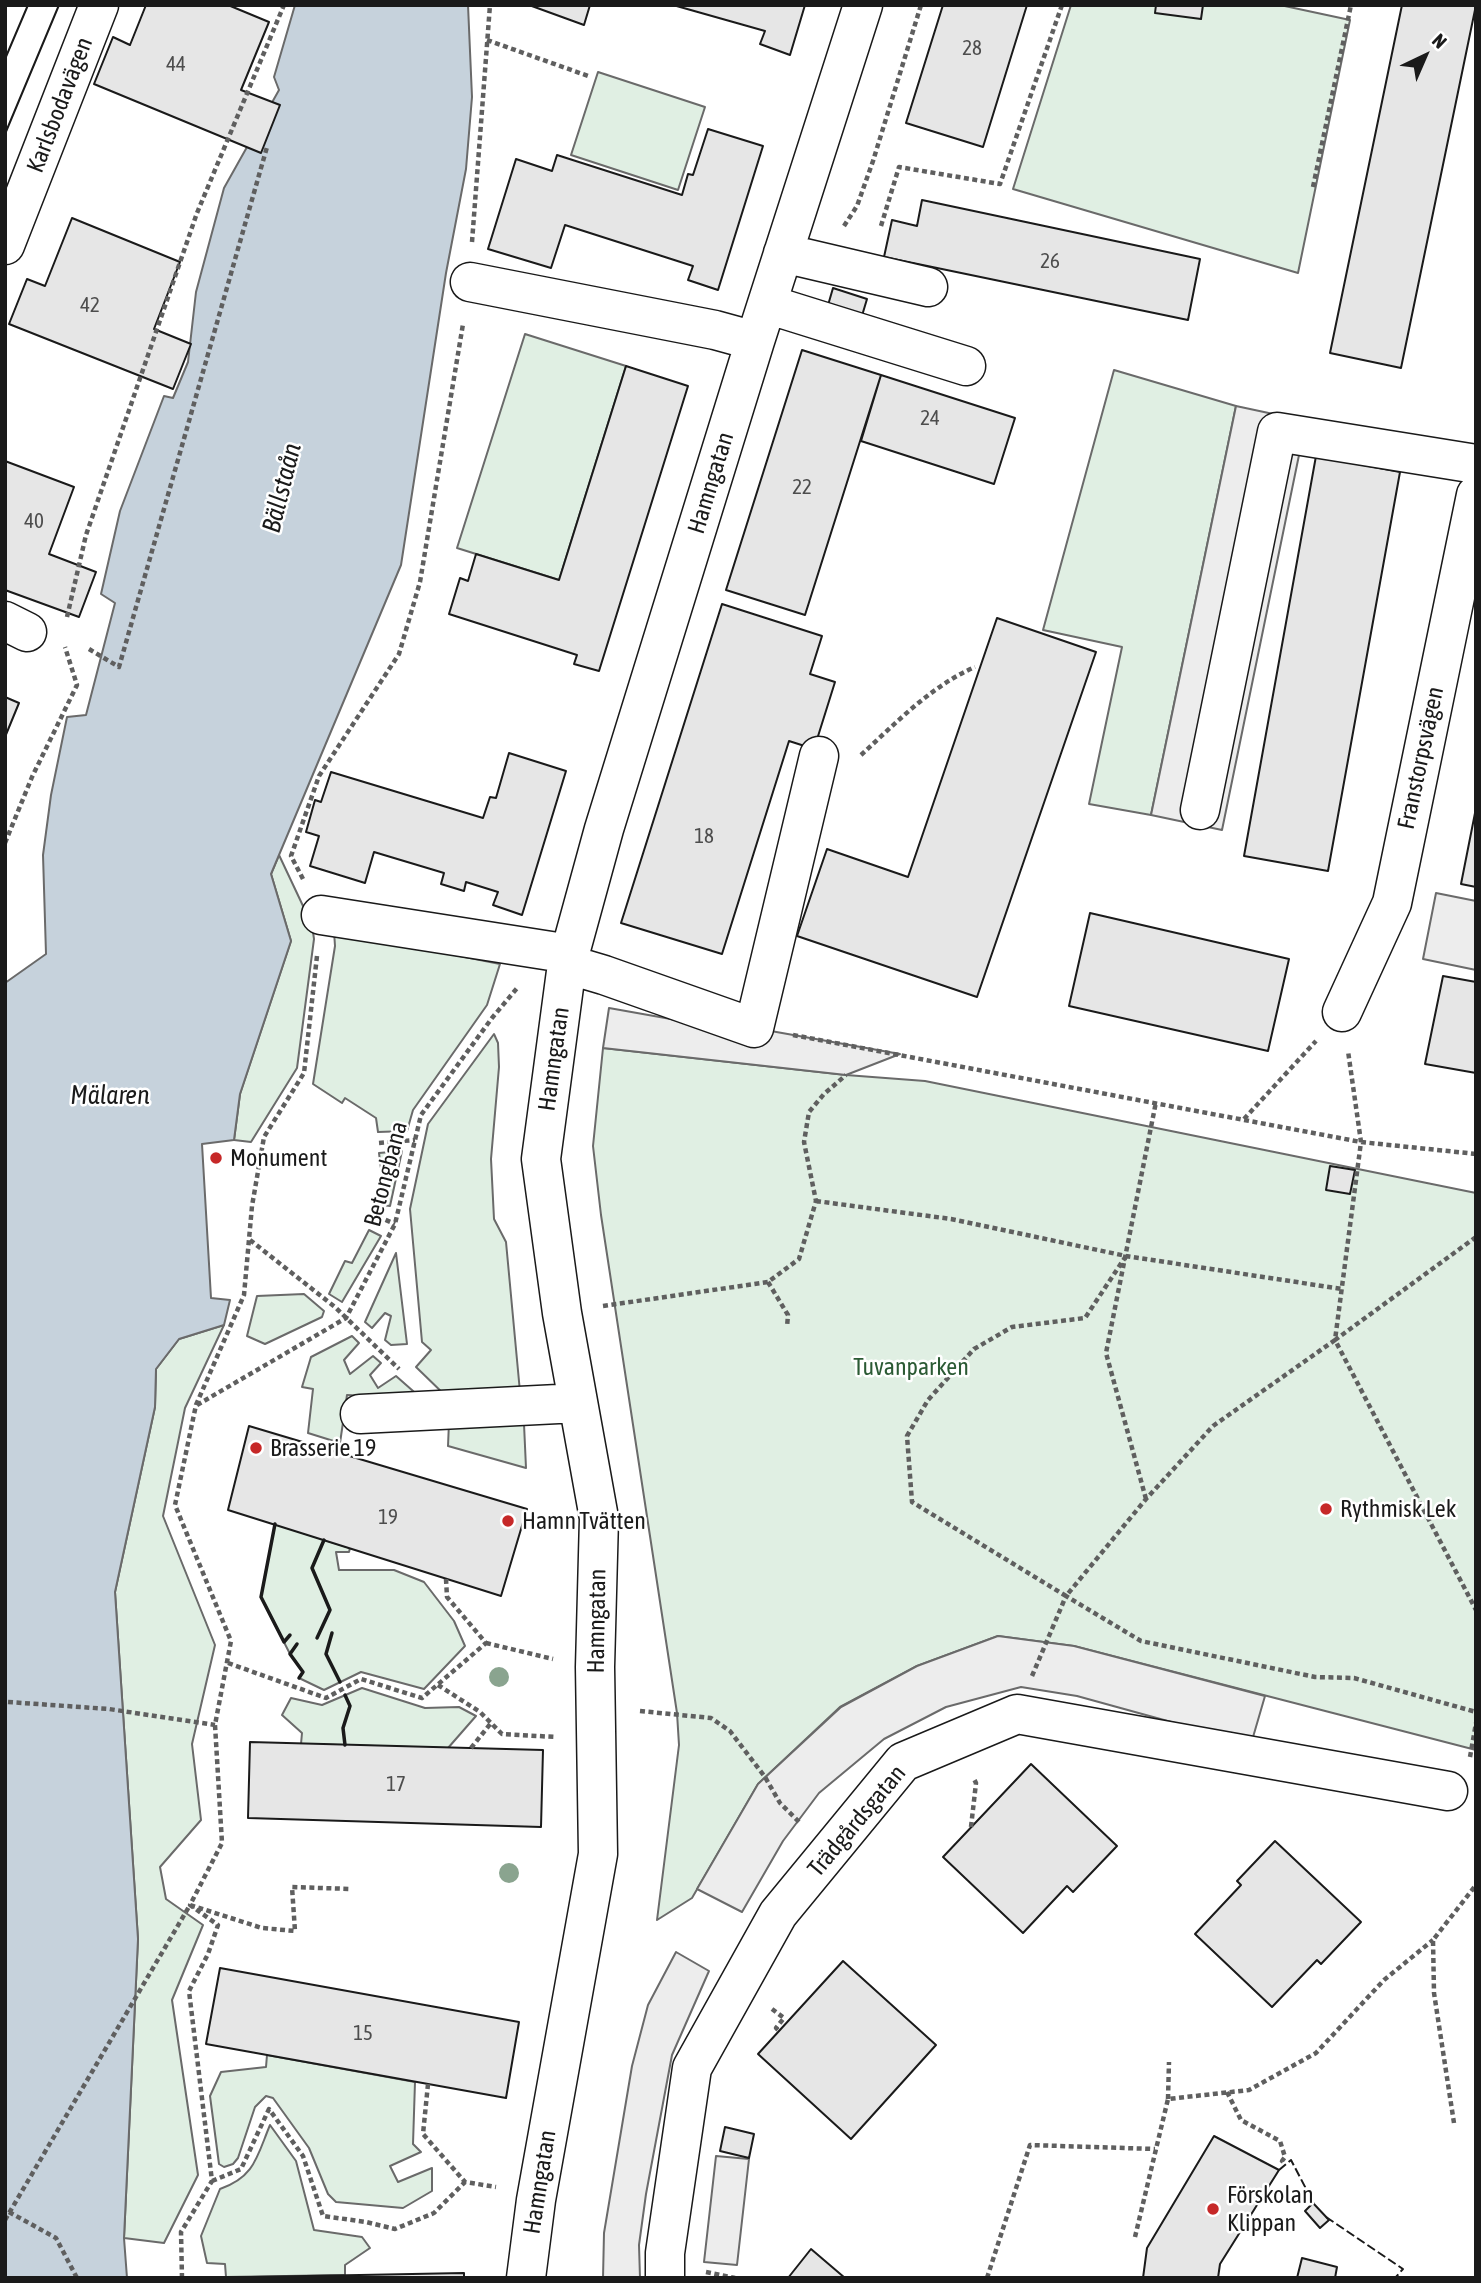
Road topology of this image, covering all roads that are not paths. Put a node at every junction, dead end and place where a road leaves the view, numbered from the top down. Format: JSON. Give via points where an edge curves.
{"nodes":[{"id":1,"x":99,"y":5,"type":"edge"},
{"id":2,"x":863,"y":5,"type":"edge"},
{"id":3,"x":5,"y":245,"type":"edge"},
{"id":4,"x":783,"y":253,"type":"junction"},
{"id":5,"x":470,"y":282,"type":"road end"},
{"id":6,"x":928,"y":287,"type":"dead end"},
{"id":7,"x":767,"y":304,"type":"junction"},
{"id":8,"x":755,"y":341,"type":"junction"},
{"id":9,"x":966,"y":366,"type":"dead end"},
{"id":10,"x":1476,"y":464,"type":"edge"},
{"id":11,"x":1476,"y":495,"type":"edge"},
{"id":12,"x":819,"y":756,"type":"road end"},
{"id":13,"x":1200,"y":810,"type":"dead end"},
{"id":14,"x":321,"y":915,"type":"road end"},
{"id":15,"x":570,"y":953,"type":"junction"},
{"id":16,"x":1342,"y":1012,"type":"road end"},
{"id":17,"x":578,"y":1403,"type":"junction"},
{"id":18,"x":360,"y":1415,"type":"dead end"},
{"id":19,"x":1458,"y":1780,"type":"road end"},
{"id":20,"x":526,"y":2278,"type":"edge"},
{"id":21,"x":665,"y":2278,"type":"edge"}],
"edges":[{"from":1,"to":3,"type":"street","name":"Karlsbodavägen"},
{"from":2,"to":4,"type":"street","name":"Hamngatan"},
{"from":4,"to":6,"type":"street"},
{"from":4,"to":7,"type":"street","name":"Hamngatan"},
{"from":5,"to":8,"type":"street"},
{"from":7,"to":8,"type":"street","name":"Hamngatan"},
{"from":7,"to":9,"type":"street"},
{"from":8,"to":15,"type":"street","name":"Hamngatan"},
{"from":10,"to":13,"type":"street","via":[[1276,432]]},
{"from":11,"to":16,"type":"street","name":"Franstorpsvägen","via":[[1392,903]]},
{"from":12,"to":15,"type":"street","via":[[754,1028],[604,975]]},
{"from":14,"to":15,"type":"street"},
{"from":15,"to":17,"type":"street","name":"Hamngatan","via":[[541,1159]]},
{"from":17,"to":18,"type":"street"},
{"from":17,"to":20,"type":"street","name":"Hamngatan","via":[[599,1518],[595,1667],[598,1854]]},
{"from":19,"to":21,"type":"street","name":"Trädgårdsgatan","via":[[1017,1714],[903,1762],[778,1914],[692,2068]]}]}
